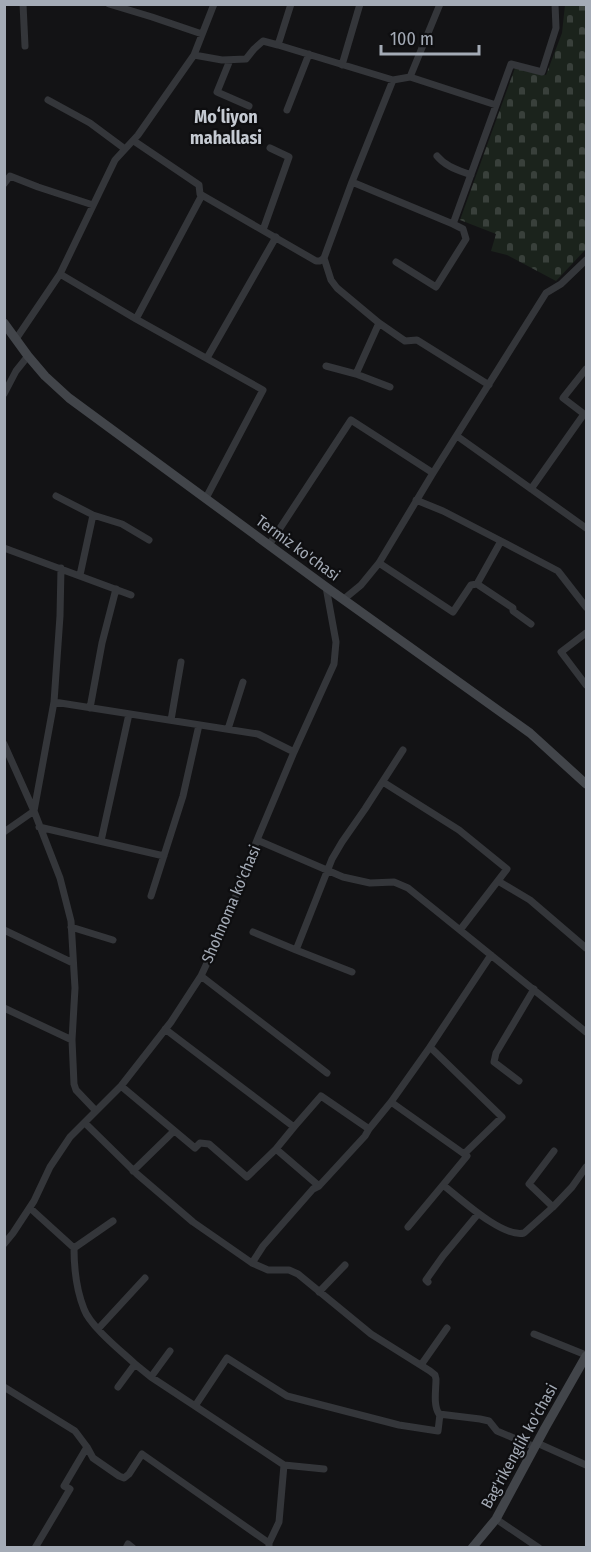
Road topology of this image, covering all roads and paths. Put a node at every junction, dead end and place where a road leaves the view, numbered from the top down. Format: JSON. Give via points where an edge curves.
{"nodes":[{"id":1,"x":23,"y":4,"type":"edge"},
{"id":2,"x":109,"y":4,"type":"edge"},
{"id":3,"x":214,"y":4,"type":"edge"},
{"id":4,"x":291,"y":4,"type":"edge"},
{"id":5,"x":360,"y":4,"type":"edge"},
{"id":6,"x":440,"y":4,"type":"edge"},
{"id":7,"x":555,"y":4,"type":"edge"},
{"id":8,"x":202,"y":34,"type":"junction"},
{"id":9,"x":278,"y":45,"type":"junction"},
{"id":10,"x":25,"y":46,"type":"dead end"},
{"id":11,"x":309,"y":54,"type":"junction"},
{"id":12,"x":194,"y":55,"type":"junction"},
{"id":13,"x":230,"y":60,"type":"junction"},
{"id":14,"x":342,"y":65,"type":"junction"},
{"id":15,"x":410,"y":77,"type":"junction"},
{"id":16,"x":393,"y":80,"type":"junction"},
{"id":17,"x":48,"y":100,"type":"dead end"},
{"id":18,"x":496,"y":105,"type":"junction"},
{"id":19,"x":249,"y":106,"type":"dead end"},
{"id":20,"x":287,"y":110,"type":"dead end"},
{"id":21,"x":134,"y":141,"type":"junction"},
{"id":22,"x":270,"y":148,"type":"dead end"},
{"id":23,"x":125,"y":149,"type":"junction"},
{"id":24,"x":437,"y":156,"type":"dead end"},
{"id":25,"x":471,"y":175,"type":"junction"},
{"id":26,"x":352,"y":182,"type":"junction"},
{"id":27,"x":4,"y":184,"type":"edge"},
{"id":28,"x":202,"y":195,"type":"junction"},
{"id":29,"x":93,"y":205,"type":"junction"},
{"id":30,"x":453,"y":224,"type":"junction"},
{"id":31,"x":264,"y":230,"type":"junction"},
{"id":32,"x":276,"y":237,"type":"junction"},
{"id":33,"x":324,"y":258,"type":"junction"},
{"id":34,"x":586,"y":260,"type":"edge"},
{"id":35,"x":396,"y":262,"type":"dead end"},
{"id":36,"x":60,"y":274,"type":"junction"},
{"id":37,"x":136,"y":319,"type":"junction"},
{"id":38,"x":4,"y":323,"type":"edge"},
{"id":39,"x":379,"y":323,"type":"junction"},
{"id":40,"x":16,"y":339,"type":"junction"},
{"id":41,"x":28,"y":356,"type":"junction"},
{"id":42,"x":207,"y":358,"type":"junction"},
{"id":43,"x":326,"y":366,"type":"dead end"},
{"id":44,"x":586,"y":369,"type":"edge"},
{"id":45,"x":356,"y":374,"type":"junction"},
{"id":46,"x":489,"y":385,"type":"junction"},
{"id":47,"x":390,"y":387,"type":"dead end"},
{"id":48,"x":5,"y":390,"type":"edge"},
{"id":49,"x":585,"y":415,"type":"edge"},
{"id":50,"x":457,"y":436,"type":"junction"},
{"id":51,"x":433,"y":473,"type":"junction"},
{"id":52,"x":531,"y":489,"type":"junction"},
{"id":53,"x":56,"y":496,"type":"dead end"},
{"id":54,"x":206,"y":498,"type":"junction"},
{"id":55,"x":416,"y":500,"type":"junction"},
{"id":56,"x":93,"y":515,"type":"junction"},
{"id":57,"x":586,"y":528,"type":"edge"},
{"id":58,"x":149,"y":540,"type":"dead end"},
{"id":59,"x":501,"y":541,"type":"junction"},
{"id":60,"x":269,"y":545,"type":"junction"},
{"id":61,"x":4,"y":548,"type":"edge"},
{"id":62,"x":378,"y":562,"type":"junction"},
{"id":63,"x":61,"y":568,"type":"junction"},
{"id":64,"x":80,"y":575,"type":"junction"},
{"id":65,"x":477,"y":584,"type":"junction"},
{"id":66,"x":326,"y":587,"type":"junction"},
{"id":67,"x":116,"y":589,"type":"junction"},
{"id":68,"x":131,"y":595,"type":"dead end"},
{"id":69,"x":344,"y":600,"type":"junction"},
{"id":70,"x":586,"y":607,"type":"edge"},
{"id":71,"x":531,"y":624,"type":"dead end"},
{"id":72,"x":586,"y":633,"type":"edge"},
{"id":73,"x":181,"y":662,"type":"dead end"},
{"id":74,"x":243,"y":682,"type":"dead end"},
{"id":75,"x":586,"y":685,"type":"edge"},
{"id":76,"x":54,"y":702,"type":"junction"},
{"id":77,"x":90,"y":708,"type":"junction"},
{"id":78,"x":129,"y":714,"type":"junction"},
{"id":79,"x":171,"y":720,"type":"junction"},
{"id":80,"x":199,"y":725,"type":"junction"},
{"id":81,"x":228,"y":729,"type":"junction"},
{"id":82,"x":4,"y":744,"type":"edge"},
{"id":83,"x":403,"y":750,"type":"dead end"},
{"id":84,"x":294,"y":752,"type":"junction"},
{"id":85,"x":383,"y":782,"type":"junction"},
{"id":86,"x":586,"y":784,"type":"edge"},
{"id":87,"x":34,"y":811,"type":"junction"},
{"id":88,"x":39,"y":827,"type":"junction"},
{"id":89,"x":4,"y":832,"type":"edge"},
{"id":90,"x":257,"y":840,"type":"junction"},
{"id":91,"x":101,"y":841,"type":"junction"},
{"id":92,"x":164,"y":856,"type":"junction"},
{"id":93,"x":327,"y":871,"type":"junction"},
{"id":94,"x":498,"y":881,"type":"junction"},
{"id":95,"x":151,"y":896,"type":"dead end"},
{"id":96,"x":71,"y":927,"type":"junction"},
{"id":97,"x":4,"y":930,"type":"edge"},
{"id":98,"x":460,"y":930,"type":"junction"},
{"id":99,"x":253,"y":932,"type":"dead end"},
{"id":100,"x":113,"y":940,"type":"dead end"},
{"id":101,"x":586,"y":948,"type":"edge"},
{"id":102,"x":296,"y":950,"type":"junction"},
{"id":103,"x":490,"y":955,"type":"junction"},
{"id":104,"x":73,"y":963,"type":"junction"},
{"id":105,"x":352,"y":972,"type":"dead end"},
{"id":106,"x":201,"y":976,"type":"junction"},
{"id":107,"x":534,"y":989,"type":"junction"},
{"id":108,"x":4,"y":1008,"type":"edge"},
{"id":109,"x":165,"y":1029,"type":"junction"},
{"id":110,"x":586,"y":1032,"type":"edge"},
{"id":111,"x":72,"y":1040,"type":"junction"},
{"id":112,"x":430,"y":1047,"type":"junction"},
{"id":113,"x":327,"y":1072,"type":"dead end"},
{"id":114,"x":519,"y":1081,"type":"dead end"},
{"id":115,"x":121,"y":1086,"type":"junction"},
{"id":116,"x":391,"y":1102,"type":"junction"},
{"id":117,"x":96,"y":1111,"type":"junction"},
{"id":118,"x":85,"y":1123,"type":"junction"},
{"id":119,"x":294,"y":1127,"type":"junction"},
{"id":120,"x":369,"y":1129,"type":"junction"},
{"id":121,"x":174,"y":1131,"type":"junction"},
{"id":122,"x":276,"y":1149,"type":"junction"},
{"id":123,"x":554,"y":1151,"type":"dead end"},
{"id":124,"x":464,"y":1154,"type":"junction"},
{"id":125,"x":586,"y":1167,"type":"edge"},
{"id":126,"x":133,"y":1171,"type":"junction"},
{"id":127,"x":443,"y":1185,"type":"junction"},
{"id":128,"x":319,"y":1186,"type":"junction"},
{"id":129,"x":553,"y":1207,"type":"junction"},
{"id":130,"x":30,"y":1208,"type":"junction"},
{"id":131,"x":478,"y":1214,"type":"junction"},
{"id":132,"x":113,"y":1221,"type":"dead end"},
{"id":133,"x":408,"y":1227,"type":"dead end"},
{"id":134,"x":4,"y":1244,"type":"edge"},
{"id":135,"x":74,"y":1248,"type":"junction"},
{"id":136,"x":252,"y":1263,"type":"junction"},
{"id":137,"x":345,"y":1265,"type":"dead end"},
{"id":138,"x":145,"y":1278,"type":"dead end"},
{"id":139,"x":428,"y":1281,"type":"dead end"},
{"id":140,"x":319,"y":1292,"type":"junction"},
{"id":141,"x":447,"y":1328,"type":"dead end"},
{"id":142,"x":98,"y":1329,"type":"junction"},
{"id":143,"x":534,"y":1334,"type":"dead end"},
{"id":144,"x":170,"y":1351,"type":"dead end"},
{"id":145,"x":586,"y":1355,"type":"edge"},
{"id":146,"x":135,"y":1364,"type":"junction"},
{"id":147,"x":421,"y":1365,"type":"junction"},
{"id":148,"x":151,"y":1377,"type":"junction"},
{"id":149,"x":118,"y":1387,"type":"dead end"},
{"id":150,"x":5,"y":1389,"type":"edge"},
{"id":151,"x":195,"y":1406,"type":"junction"},
{"id":152,"x":440,"y":1414,"type":"junction"},
{"id":153,"x":536,"y":1445,"type":"junction"},
{"id":154,"x":87,"y":1447,"type":"junction"},
{"id":155,"x":284,"y":1465,"type":"junction"},
{"id":156,"x":586,"y":1465,"type":"edge"},
{"id":157,"x":324,"y":1469,"type":"dead end"},
{"id":158,"x":496,"y":1519,"type":"junction"},
{"id":159,"x":269,"y":1545,"type":"edge"},
{"id":160,"x":35,"y":1548,"type":"edge"},
{"id":161,"x":126,"y":1548,"type":"edge"},
{"id":162,"x":133,"y":1548,"type":"edge"},
{"id":163,"x":472,"y":1548,"type":"edge"},
{"id":164,"x":539,"y":1548,"type":"edge"}],
"edges":[{"from":1,"to":10,"type":"street"},
{"from":2,"to":8,"type":"street"},
{"from":3,"to":8,"type":"street"},
{"from":4,"to":9,"type":"street"},
{"from":5,"to":14,"type":"street"},
{"from":6,"to":15,"type":"street"},
{"from":7,"to":18,"type":"street","via":[[556,28],[542,72],[511,64]]},
{"from":8,"to":12,"type":"street"},
{"from":9,"to":11,"type":"street"},
{"from":9,"to":13,"type":"street","via":[[263,41],[246,59]]},
{"from":11,"to":14,"type":"street"},
{"from":11,"to":20,"type":"street"},
{"from":12,"to":13,"type":"street"},
{"from":12,"to":21,"type":"street"},
{"from":13,"to":19,"type":"street","via":[[217,92]]},
{"from":14,"to":16,"type":"street"},
{"from":15,"to":16,"type":"street"},
{"from":15,"to":18,"type":"street"},
{"from":16,"to":26,"type":"street"},
{"from":17,"to":23,"type":"street","via":[[90,123]]},
{"from":18,"to":25,"type":"street"},
{"from":21,"to":23,"type":"street"},
{"from":21,"to":28,"type":"street","via":[[199,185]]},
{"from":22,"to":31,"type":"street","via":[[289,157]]},
{"from":23,"to":29,"type":"street"},
{"from":24,"to":25,"type":"street","via":[[453,169]]},
{"from":25,"to":30,"type":"street"},
{"from":26,"to":30,"type":"street"},
{"from":26,"to":33,"type":"street"},
{"from":27,"to":29,"type":"street","via":[[10,176]]},
{"from":28,"to":31,"type":"street"},
{"from":28,"to":37,"type":"street"},
{"from":29,"to":36,"type":"street"},
{"from":30,"to":35,"type":"street","via":[[463,230],[466,239],[436,288]]},
{"from":31,"to":32,"type":"street"},
{"from":32,"to":33,"type":"street","via":[[316,261]]},
{"from":32,"to":42,"type":"street"},
{"from":33,"to":39,"type":"street","via":[[337,288]]},
{"from":34,"to":46,"type":"street","via":[[546,293]]},
{"from":36,"to":37,"type":"street"},
{"from":36,"to":40,"type":"street"},
{"from":37,"to":42,"type":"street"},
{"from":38,"to":40,"type":"main road","name":"Termiz ko'chasi"},
{"from":39,"to":45,"type":"street"},
{"from":39,"to":46,"type":"street","via":[[405,341],[417,340]]},
{"from":40,"to":41,"type":"main road","name":"Termiz ko'chasi"},
{"from":41,"to":48,"type":"street"},
{"from":41,"to":54,"type":"main road","name":"Termiz ko'chasi","via":[[69,398]]},
{"from":42,"to":54,"type":"street","via":[[263,390]]},
{"from":43,"to":45,"type":"street"},
{"from":44,"to":49,"type":"street","via":[[563,398]]},
{"from":45,"to":47,"type":"street"},
{"from":46,"to":50,"type":"street"},
{"from":49,"to":52,"type":"street"},
{"from":50,"to":51,"type":"street"},
{"from":50,"to":52,"type":"street"},
{"from":51,"to":55,"type":"street"},
{"from":51,"to":60,"type":"street","via":[[351,420]]},
{"from":52,"to":57,"type":"street"},
{"from":53,"to":56,"type":"street"},
{"from":54,"to":60,"type":"main road","name":"Termiz ko'chasi"},
{"from":55,"to":59,"type":"street"},
{"from":55,"to":62,"type":"street"},
{"from":56,"to":58,"type":"street","via":[[122,524]]},
{"from":56,"to":64,"type":"street"},
{"from":59,"to":65,"type":"street"},
{"from":59,"to":70,"type":"street","via":[[558,571]]},
{"from":60,"to":66,"type":"main road","name":"Termiz ko'chasi"},
{"from":61,"to":63,"type":"street"},
{"from":62,"to":65,"type":"street","via":[[453,612],[471,585]]},
{"from":62,"to":69,"type":"street"},
{"from":63,"to":64,"type":"street"},
{"from":63,"to":76,"type":"street"},
{"from":64,"to":67,"type":"street"},
{"from":65,"to":71,"type":"street"},
{"from":66,"to":69,"type":"main road","name":"Termiz ko'chasi"},
{"from":66,"to":84,"type":"street","name":"Shohnoma ko'chasi","via":[[336,642],[334,664]]},
{"from":67,"to":68,"type":"street"},
{"from":67,"to":77,"type":"street"},
{"from":69,"to":86,"type":"main road","name":"Termiz ko'chasi","via":[[530,733]]},
{"from":72,"to":75,"type":"street","via":[[561,652]]},
{"from":73,"to":79,"type":"street"},
{"from":74,"to":81,"type":"street"},
{"from":76,"to":77,"type":"street"},
{"from":76,"to":87,"type":"street"},
{"from":77,"to":78,"type":"street"},
{"from":78,"to":79,"type":"street"},
{"from":78,"to":91,"type":"street"},
{"from":79,"to":80,"type":"street"},
{"from":80,"to":81,"type":"street"},
{"from":80,"to":92,"type":"street"},
{"from":81,"to":84,"type":"street","via":[[258,734]]},
{"from":82,"to":87,"type":"street"},
{"from":83,"to":85,"type":"street"},
{"from":84,"to":90,"type":"street","name":"Shohnoma ko'chasi"},
{"from":85,"to":93,"type":"street"},
{"from":85,"to":94,"type":"street","via":[[459,830],[505,866]]},
{"from":87,"to":88,"type":"street"},
{"from":87,"to":89,"type":"street"},
{"from":88,"to":91,"type":"street"},
{"from":88,"to":96,"type":"street","via":[[60,878]]},
{"from":90,"to":93,"type":"street"},
{"from":90,"to":106,"type":"street","name":"Shohnoma ko'chasi"},
{"from":91,"to":92,"type":"street"},
{"from":92,"to":95,"type":"street"},
{"from":93,"to":98,"type":"street","via":[[408,888]]},
{"from":93,"to":102,"type":"street"},
{"from":94,"to":98,"type":"street"},
{"from":94,"to":101,"type":"street","via":[[530,900]]},
{"from":96,"to":100,"type":"street"},
{"from":96,"to":104,"type":"street"},
{"from":97,"to":104,"type":"street"},
{"from":98,"to":103,"type":"street"},
{"from":99,"to":102,"type":"street"},
{"from":102,"to":105,"type":"street"},
{"from":103,"to":107,"type":"street"},
{"from":103,"to":112,"type":"street"},
{"from":104,"to":111,"type":"street"},
{"from":106,"to":109,"type":"street","name":"Shohnoma ko'chasi"},
{"from":106,"to":113,"type":"street"},
{"from":107,"to":110,"type":"street"},
{"from":107,"to":114,"type":"street","via":[[494,1058]]},
{"from":108,"to":111,"type":"street"},
{"from":109,"to":115,"type":"street","name":"Shohnoma ko'chasi"},
{"from":109,"to":119,"type":"street"},
{"from":111,"to":117,"type":"street","via":[[76,1090]]},
{"from":112,"to":116,"type":"street"},
{"from":112,"to":124,"type":"street","via":[[502,1117]]},
{"from":115,"to":117,"type":"street","name":"Shohnoma ko'chasi"},
{"from":115,"to":121,"type":"street"},
{"from":116,"to":120,"type":"street"},
{"from":116,"to":124,"type":"street"},
{"from":117,"to":118,"type":"street","name":"Shohnoma ko'chasi"},
{"from":118,"to":126,"type":"street"},
{"from":118,"to":130,"type":"street","name":"Shohnoma ko'chasi","via":[[70,1137],[50,1167]]},
{"from":119,"to":120,"type":"street","via":[[321,1096]]},
{"from":119,"to":122,"type":"street"},
{"from":120,"to":128,"type":"street"},
{"from":121,"to":122,"type":"street","via":[[195,1148],[200,1143],[209,1144],[247,1177]]},
{"from":121,"to":126,"type":"street"},
{"from":122,"to":128,"type":"street"},
{"from":123,"to":129,"type":"street","via":[[530,1184]]},
{"from":124,"to":127,"type":"street","via":[[467,1156]]},
{"from":125,"to":129,"type":"street"},
{"from":126,"to":136,"type":"street","via":[[193,1222]]},
{"from":127,"to":131,"type":"street"},
{"from":127,"to":133,"type":"street"},
{"from":128,"to":136,"type":"street"},
{"from":129,"to":131,"type":"street","via":[[518,1234]]},
{"from":130,"to":134,"type":"street","name":"Shohnoma ko'chasi"},
{"from":130,"to":135,"type":"street"},
{"from":131,"to":139,"type":"street"},
{"from":132,"to":135,"type":"street"},
{"from":135,"to":142,"type":"street","via":[[74,1271],[84,1310]]},
{"from":136,"to":140,"type":"street","via":[[268,1270],[289,1270]]},
{"from":137,"to":140,"type":"street"},
{"from":138,"to":142,"type":"street"},
{"from":140,"to":147,"type":"street","via":[[371,1334]]},
{"from":141,"to":147,"type":"street"},
{"from":142,"to":146,"type":"street"},
{"from":143,"to":145,"type":"street"},
{"from":144,"to":148,"type":"street"},
{"from":145,"to":153,"type":"main road","name":"Bag'rikenglik ko'chasi"},
{"from":146,"to":148,"type":"street"},
{"from":146,"to":149,"type":"street"},
{"from":147,"to":152,"type":"street","via":[[435,1375]]},
{"from":148,"to":151,"type":"street"},
{"from":150,"to":154,"type":"street","via":[[75,1431]]},
{"from":151,"to":152,"type":"street","via":[[227,1358],[287,1396],[431,1431],[438,1431]]},
{"from":151,"to":155,"type":"street"},
{"from":152,"to":153,"type":"street","via":[[480,1419],[497,1431]]},
{"from":153,"to":156,"type":"street"},
{"from":153,"to":158,"type":"main road","name":"Bag'rikenglik ko'chasi"},
{"from":154,"to":159,"type":"street","via":[[93,1458],[124,1478],[142,1454]]},
{"from":154,"to":160,"type":"street","via":[[64,1486],[70,1489]]},
{"from":155,"to":157,"type":"street"},
{"from":155,"to":159,"type":"street","via":[[279,1522]]},
{"from":158,"to":163,"type":"main road","name":"Bag'rikenglik ko'chasi"},
{"from":158,"to":164,"type":"street"},
{"from":161,"to":162,"type":"street","via":[[128,1544]]}]}
